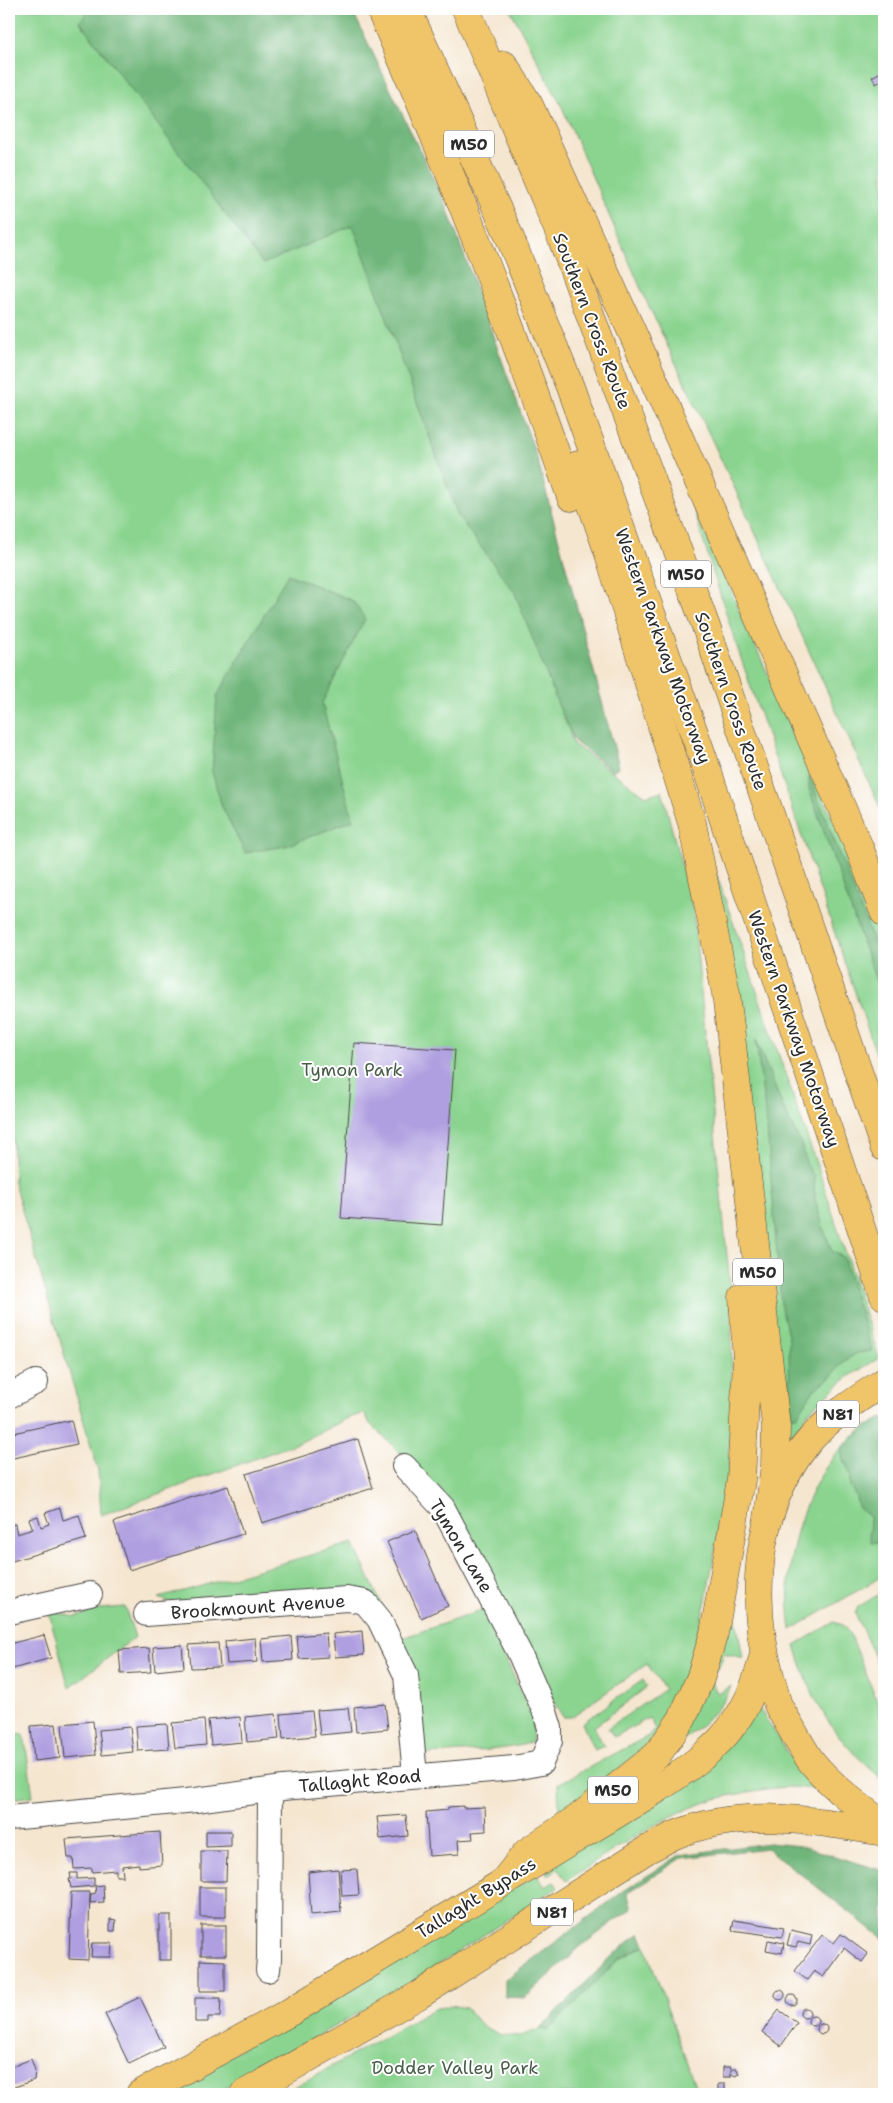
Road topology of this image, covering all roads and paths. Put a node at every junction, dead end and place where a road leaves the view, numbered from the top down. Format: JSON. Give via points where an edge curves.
{"nodes":[{"id":1,"x":380,"y":9,"type":"edge"},
{"id":2,"x":407,"y":9,"type":"edge"},
{"id":3,"x":468,"y":9,"type":"edge"},
{"id":4,"x":526,"y":281,"type":"junction"},
{"id":5,"x":859,"y":847,"type":"junction"},
{"id":6,"x":884,"y":892,"type":"edge"},
{"id":7,"x":708,"y":896,"type":"junction"},
{"id":8,"x":884,"y":912,"type":"edge"},
{"id":9,"x":742,"y":1140,"type":"junction"},
{"id":10,"x":884,"y":1147,"type":"edge"},
{"id":11,"x":884,"y":1296,"type":"edge"},
{"id":12,"x":36,"y":1382,"type":"dead end"},
{"id":13,"x":879,"y":1385,"type":"edge"},
{"id":14,"x":9,"y":1396,"type":"edge"},
{"id":15,"x":404,"y":1466,"type":"dead end"},
{"id":16,"x":768,"y":1519,"type":"junction"},
{"id":17,"x":90,"y":1594,"type":"dead end"},
{"id":18,"x":496,"y":1605,"type":"joint"},
{"id":19,"x":9,"y":1612,"type":"edge"},
{"id":20,"x":146,"y":1614,"type":"dead end"},
{"id":21,"x":764,"y":1654,"type":"junction"},
{"id":22,"x":415,"y":1776,"type":"junction"},
{"id":23,"x":270,"y":1790,"type":"junction"},
{"id":24,"x":9,"y":1818,"type":"edge"},
{"id":25,"x":884,"y":1825,"type":"edge"},
{"id":26,"x":884,"y":1832,"type":"edge"},
{"id":27,"x":504,"y":1881,"type":"junction"},
{"id":28,"x":268,"y":1970,"type":"dead end"},
{"id":29,"x":140,"y":2094,"type":"edge"},
{"id":30,"x":244,"y":2094,"type":"edge"}],
"edges":[{"from":1,"to":7,"type":"main road","number":"M50","via":[[425,110],[533,386],[630,666],[680,824]]},
{"from":2,"to":4,"type":"main road","name":"Western Parkway Motorway","number":"M50"},
{"from":3,"to":5,"type":"main road","number":"M50","via":[[529,105]]},
{"from":3,"to":10,"type":"main road","name":"Southern Cross Route","number":"M50","via":[[562,239],[705,624]]},
{"from":4,"to":7,"type":"main road","number":"M50","via":[[555,397],[611,560],[692,823]]},
{"from":4,"to":11,"type":"main road","name":"Western Parkway Motorway","number":"M50","via":[[570,387],[702,755]]},
{"from":5,"to":6,"type":"main road","number":"M50"},
{"from":5,"to":8,"type":"main road","number":"M50"},
{"from":7,"to":9,"type":"main road","number":"M50","via":[[726,993]]},
{"from":9,"to":16,"type":"main road","number":"M50","via":[[776,1426],[776,1464]]},
{"from":9,"to":27,"type":"main road","number":"M50","via":[[740,1227],[747,1361],[744,1446],[727,1566],[714,1633],[700,1679],[682,1719],[657,1755],[578,1818],[527,1852]]},
{"from":12,"to":14,"type":"street"},
{"from":13,"to":16,"type":"main road","number":"N81","via":[[848,1405],[807,1444],[785,1478]]},
{"from":15,"to":18,"type":"street","name":"Tymon Lane","via":[[442,1508]]},
{"from":16,"to":21,"type":"main road","number":"N81","via":[[757,1586]]},
{"from":17,"to":19,"type":"street"},
{"from":18,"to":22,"type":"street","name":"Tallaght Road","via":[[550,1728],[550,1741],[541,1763]]},
{"from":20,"to":22,"type":"street","name":"Brookmount Avenue","via":[[347,1599],[365,1602],[379,1619],[406,1675]]},
{"from":21,"to":25,"type":"main road","number":"N81","via":[[778,1705],[810,1760],[852,1802]]},
{"from":21,"to":27,"type":"main road","name":"Tallaght Bypass","number":"N81","via":[[746,1708],[734,1727],[693,1765]]},
{"from":22,"to":23,"type":"street","name":"Tallaght Road"},
{"from":23,"to":24,"type":"street","name":"Tallaght Road"},
{"from":23,"to":28,"type":"street"},
{"from":26,"to":30,"type":"main road","number":"N81","via":[[760,1817],[706,1825],[676,1835],[648,1849],[419,1995]]},
{"from":27,"to":29,"type":"main road","name":"Tallaght Bypass","number":"N81","via":[[298,2007]]}]}
